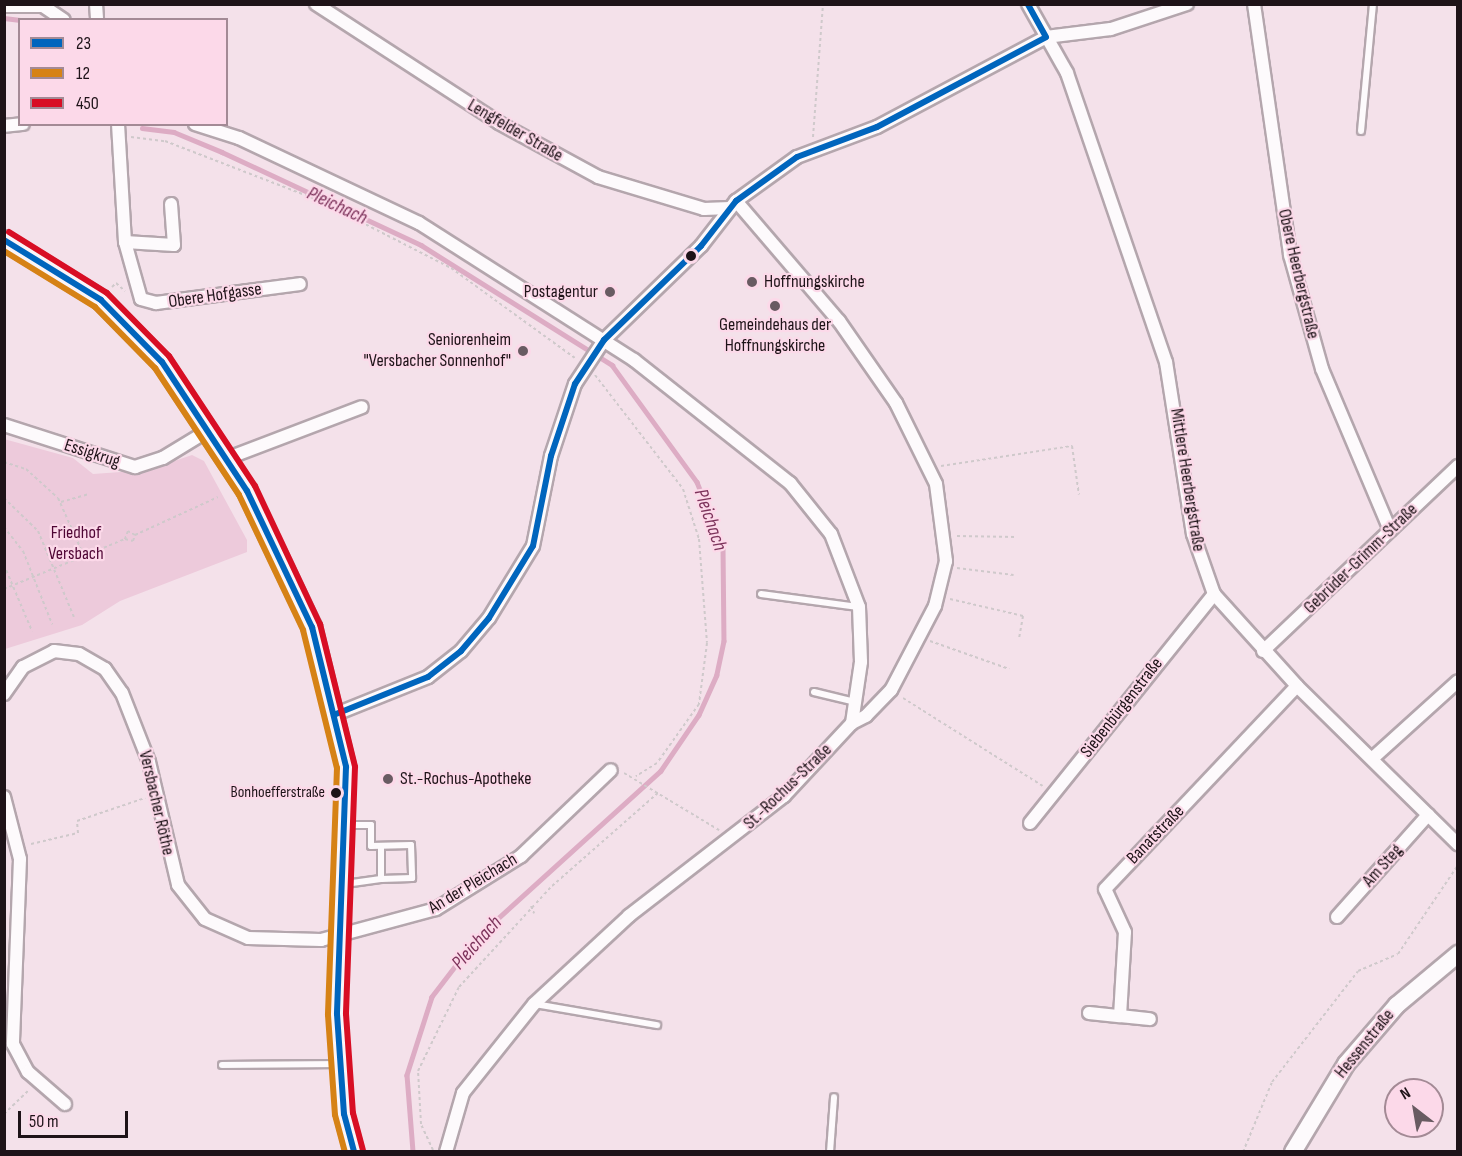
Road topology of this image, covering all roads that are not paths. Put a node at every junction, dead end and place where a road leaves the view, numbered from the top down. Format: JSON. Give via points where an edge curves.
{"nodes":[{"id":1,"x":60,"y":4,"type":"edge"},
{"id":2,"x":1028,"y":4,"type":"edge"},
{"id":3,"x":1186,"y":4,"type":"edge"},
{"id":4,"x":1254,"y":4,"type":"edge"},
{"id":5,"x":1373,"y":4,"type":"edge"},
{"id":6,"x":319,"y":5,"type":"edge"},
{"id":7,"x":4,"y":6,"type":"edge"},
{"id":8,"x":43,"y":6,"type":"edge"},
{"id":9,"x":61,"y":18,"type":"edge"},
{"id":10,"x":1046,"y":37,"type":"junction"},
{"id":11,"x":201,"y":126,"type":"edge"},
{"id":12,"x":118,"y":130,"type":"edge"},
{"id":13,"x":1361,"y":131,"type":"dead end"},
{"id":14,"x":171,"y":204,"type":"dead end"},
{"id":15,"x":733,"y":205,"type":"junction"},
{"id":16,"x":4,"y":240,"type":"edge"},
{"id":17,"x":125,"y":242,"type":"junction"},
{"id":18,"x":300,"y":284,"type":"dead end"},
{"id":19,"x":604,"y":340,"type":"junction"},
{"id":20,"x":362,"y":407,"type":"dead end"},
{"id":21,"x":4,"y":425,"type":"edge"},
{"id":22,"x":209,"y":429,"type":"junction"},
{"id":23,"x":228,"y":458,"type":"junction"},
{"id":24,"x":1458,"y":466,"type":"edge"},
{"id":25,"x":1390,"y":530,"type":"junction"},
{"id":26,"x":761,"y":594,"type":"dead end"},
{"id":27,"x":1214,"y":594,"type":"junction"},
{"id":28,"x":859,"y":607,"type":"junction"},
{"id":29,"x":1263,"y":651,"type":"junction"},
{"id":30,"x":1458,"y":681,"type":"edge"},
{"id":31,"x":1297,"y":686,"type":"junction"},
{"id":32,"x":814,"y":692,"type":"dead end"},
{"id":33,"x":4,"y":694,"type":"edge"},
{"id":34,"x":855,"y":702,"type":"junction"},
{"id":35,"x":336,"y":714,"type":"junction"},
{"id":36,"x":852,"y":723,"type":"junction"},
{"id":37,"x":1374,"y":757,"type":"junction"},
{"id":38,"x":611,"y":770,"type":"dead end"},
{"id":39,"x":4,"y":797,"type":"edge"},
{"id":40,"x":1428,"y":815,"type":"junction"},
{"id":41,"x":1030,"y":823,"type":"dead end"},
{"id":42,"x":347,"y":825,"type":"junction"},
{"id":43,"x":1458,"y":844,"type":"edge"},
{"id":44,"x":381,"y":846,"type":"junction"},
{"id":45,"x":381,"y":879,"type":"junction"},
{"id":46,"x":345,"y":884,"type":"junction"},
{"id":47,"x":1337,"y":917,"type":"dead end"},
{"id":48,"x":341,"y":936,"type":"junction"},
{"id":49,"x":1458,"y":954,"type":"edge"},
{"id":50,"x":534,"y":1004,"type":"junction"},
{"id":51,"x":1089,"y":1013,"type":"dead end"},
{"id":52,"x":1120,"y":1016,"type":"junction"},
{"id":53,"x":1150,"y":1019,"type":"dead end"},
{"id":54,"x":657,"y":1025,"type":"dead end"},
{"id":55,"x":339,"y":1064,"type":"junction"},
{"id":56,"x":222,"y":1065,"type":"dead end"},
{"id":57,"x":834,"y":1096,"type":"dead end"},
{"id":58,"x":65,"y":1104,"type":"dead end"},
{"id":59,"x":354,"y":1152,"type":"edge"},
{"id":60,"x":446,"y":1152,"type":"edge"},
{"id":61,"x":830,"y":1152,"type":"edge"},
{"id":62,"x":1293,"y":1152,"type":"edge"}],
"edges":[{"from":1,"to":8,"type":"street"},
{"from":2,"to":10,"type":"street","name":"Mittlere Heerbergstraße"},
{"from":3,"to":10,"type":"street","via":[[1112,29]]},
{"from":4,"to":25,"type":"street","name":"Obere Heerbergstraße","via":[[1290,255],[1325,378]]},
{"from":5,"to":13,"type":"lane"},
{"from":6,"to":15,"type":"street","name":"Lengfelder Straße","via":[[499,123],[598,177],[704,209]]},
{"from":7,"to":8,"type":"street"},
{"from":8,"to":9,"type":"street"},
{"from":10,"to":15,"type":"street","via":[[877,127],[812,149]]},
{"from":10,"to":27,"type":"street","name":"Mittlere Heerbergstraße","via":[[1067,73],[1166,362],[1201,565]]},
{"from":11,"to":19,"type":"street","via":[[239,138],[419,223]]},
{"from":12,"to":17,"type":"street"},
{"from":14,"to":17,"type":"street","via":[[174,245]]},
{"from":15,"to":19,"type":"street","via":[[701,246]]},
{"from":15,"to":36,"type":"street","name":"St.-Rochus-Straße","via":[[839,321],[896,403],[930,468],[945,535],[939,596],[921,638],[891,690],[866,716]]},
{"from":16,"to":22,"type":"main road","via":[[101,300],[156,354]]},
{"from":17,"to":18,"type":"street","name":"Obere Hofgasse","via":[[135,292],[156,303]]},
{"from":19,"to":28,"type":"street","via":[[790,483],[831,534]]},
{"from":19,"to":35,"type":"street","via":[[558,429],[533,546],[489,618],[461,651],[428,677]]},
{"from":20,"to":23,"type":"street"},
{"from":21,"to":22,"type":"street","name":"Essigkrug","via":[[135,466],[163,458]]},
{"from":22,"to":23,"type":"main road"},
{"from":23,"to":35,"type":"main road","via":[[294,584]]},
{"from":24,"to":25,"type":"street","name":"Gebrüder-Grimm-Straße"},
{"from":25,"to":29,"type":"street","name":"Gebrüder-Grimm-Straße"},
{"from":26,"to":28,"type":"lane"},
{"from":27,"to":29,"type":"street","name":"Mittlere Heerbergstraße"},
{"from":27,"to":41,"type":"street","name":"Siebenbürgenstraße"},
{"from":28,"to":34,"type":"street","via":[[861,662]]},
{"from":29,"to":31,"type":"street","name":"Mittlere Heerbergstraße"},
{"from":30,"to":37,"type":"street"},
{"from":31,"to":37,"type":"street","name":"Mittlere Heerbergstraße"},
{"from":31,"to":52,"type":"street","name":"Banatstraße","via":[[1105,890],[1125,932]]},
{"from":32,"to":34,"type":"lane"},
{"from":33,"to":48,"type":"street","name":"Versbacher Röthe","via":[[15,675],[44,654],[71,652],[100,665],[129,708],[156,794],[178,885],[205,919],[248,938],[298,942]]},
{"from":34,"to":36,"type":"street"},
{"from":35,"to":42,"type":"main road","via":[[346,767]]},
{"from":36,"to":50,"type":"street","name":"St.-Rochus-Straße","via":[[818,764],[735,837],[629,916]]},
{"from":37,"to":40,"type":"street","name":"Mittlere Heerbergstraße"},
{"from":38,"to":48,"type":"street","name":"An der Pleichach","via":[[521,856],[489,879],[419,916]]},
{"from":39,"to":58,"type":"street","via":[[20,847],[10,1021],[17,1055],[38,1082]]},
{"from":40,"to":43,"type":"street","name":"Mittlere Heerbergstraße"},
{"from":40,"to":47,"type":"street","name":"Am Steg"},
{"from":42,"to":44,"type":"lane","via":[[371,825],[371,846]]},
{"from":42,"to":46,"type":"main road"},
{"from":44,"to":45,"type":"lane"},
{"from":44,"to":45,"type":"lane","via":[[411,845],[412,878]]},
{"from":45,"to":46,"type":"lane"},
{"from":46,"to":48,"type":"main road"},
{"from":48,"to":55,"type":"main road"},
{"from":49,"to":62,"type":"street","name":"Hessenstraße","via":[[1397,1005],[1346,1064]]},
{"from":50,"to":54,"type":"lane"},
{"from":50,"to":60,"type":"street","name":"St.-Rochus-Straße","via":[[463,1093]]},
{"from":51,"to":52,"type":"street"},
{"from":52,"to":53,"type":"street"},
{"from":55,"to":56,"type":"lane"},
{"from":55,"to":59,"type":"main road"},
{"from":57,"to":61,"type":"lane"}]}
